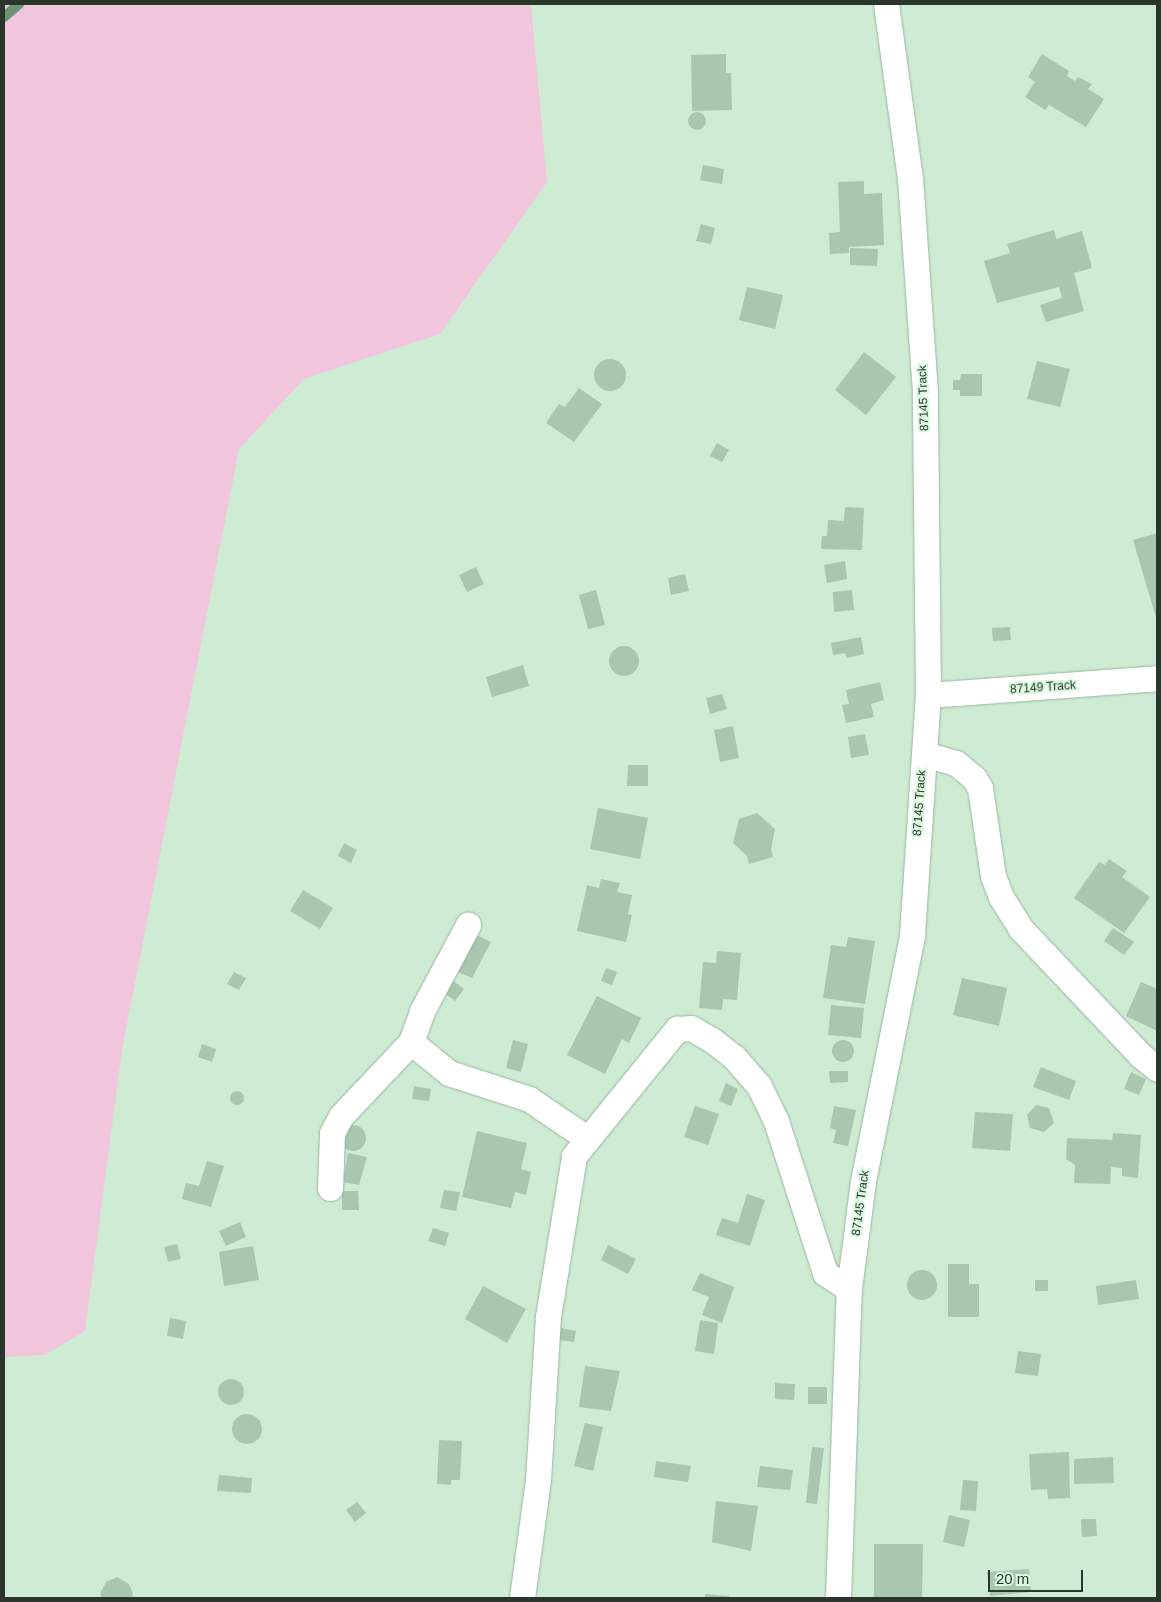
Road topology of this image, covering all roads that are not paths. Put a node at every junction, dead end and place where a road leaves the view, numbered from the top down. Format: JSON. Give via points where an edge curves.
{"nodes":[{"id":1,"x":886,"y":4,"type":"edge"},
{"id":2,"x":1157,"y":678,"type":"edge"},
{"id":3,"x":928,"y":695,"type":"junction"},
{"id":4,"x":924,"y":754,"type":"junction"},
{"id":5,"x":468,"y":925,"type":"dead end"},
{"id":6,"x":411,"y":1042,"type":"junction"},
{"id":7,"x":1157,"y":1069,"type":"edge"},
{"id":8,"x":588,"y":1139,"type":"junction"},
{"id":9,"x":330,"y":1188,"type":"dead end"},
{"id":10,"x":849,"y":1289,"type":"junction"},
{"id":11,"x":522,"y":1598,"type":"edge"},
{"id":12,"x":838,"y":1598,"type":"edge"}],
"edges":[{"from":1,"to":3,"type":"street","name":"87145 Track","via":[[910,179],[925,392]]},
{"from":2,"to":3,"type":"street","name":"87149 Track"},
{"from":3,"to":4,"type":"street","name":"87145 Track"},
{"from":4,"to":7,"type":"street","via":[[956,763],[974,778],[980,788],[993,876],[1021,929]]},
{"from":4,"to":10,"type":"street","name":"87145 Track","via":[[912,935],[863,1181]]},
{"from":5,"to":6,"type":"street","via":[[422,1011]]},
{"from":6,"to":8,"type":"street","via":[[449,1073],[529,1098]]},
{"from":6,"to":9,"type":"street","via":[[341,1116],[332,1133]]},
{"from":8,"to":10,"type":"street","via":[[669,1036],[681,1027],[691,1028],[734,1057],[759,1086],[776,1121],[825,1272]]},
{"from":8,"to":11,"type":"street","via":[[574,1156],[548,1317],[538,1480]]},
{"from":10,"to":12,"type":"street","name":"87145 Track"}]}
